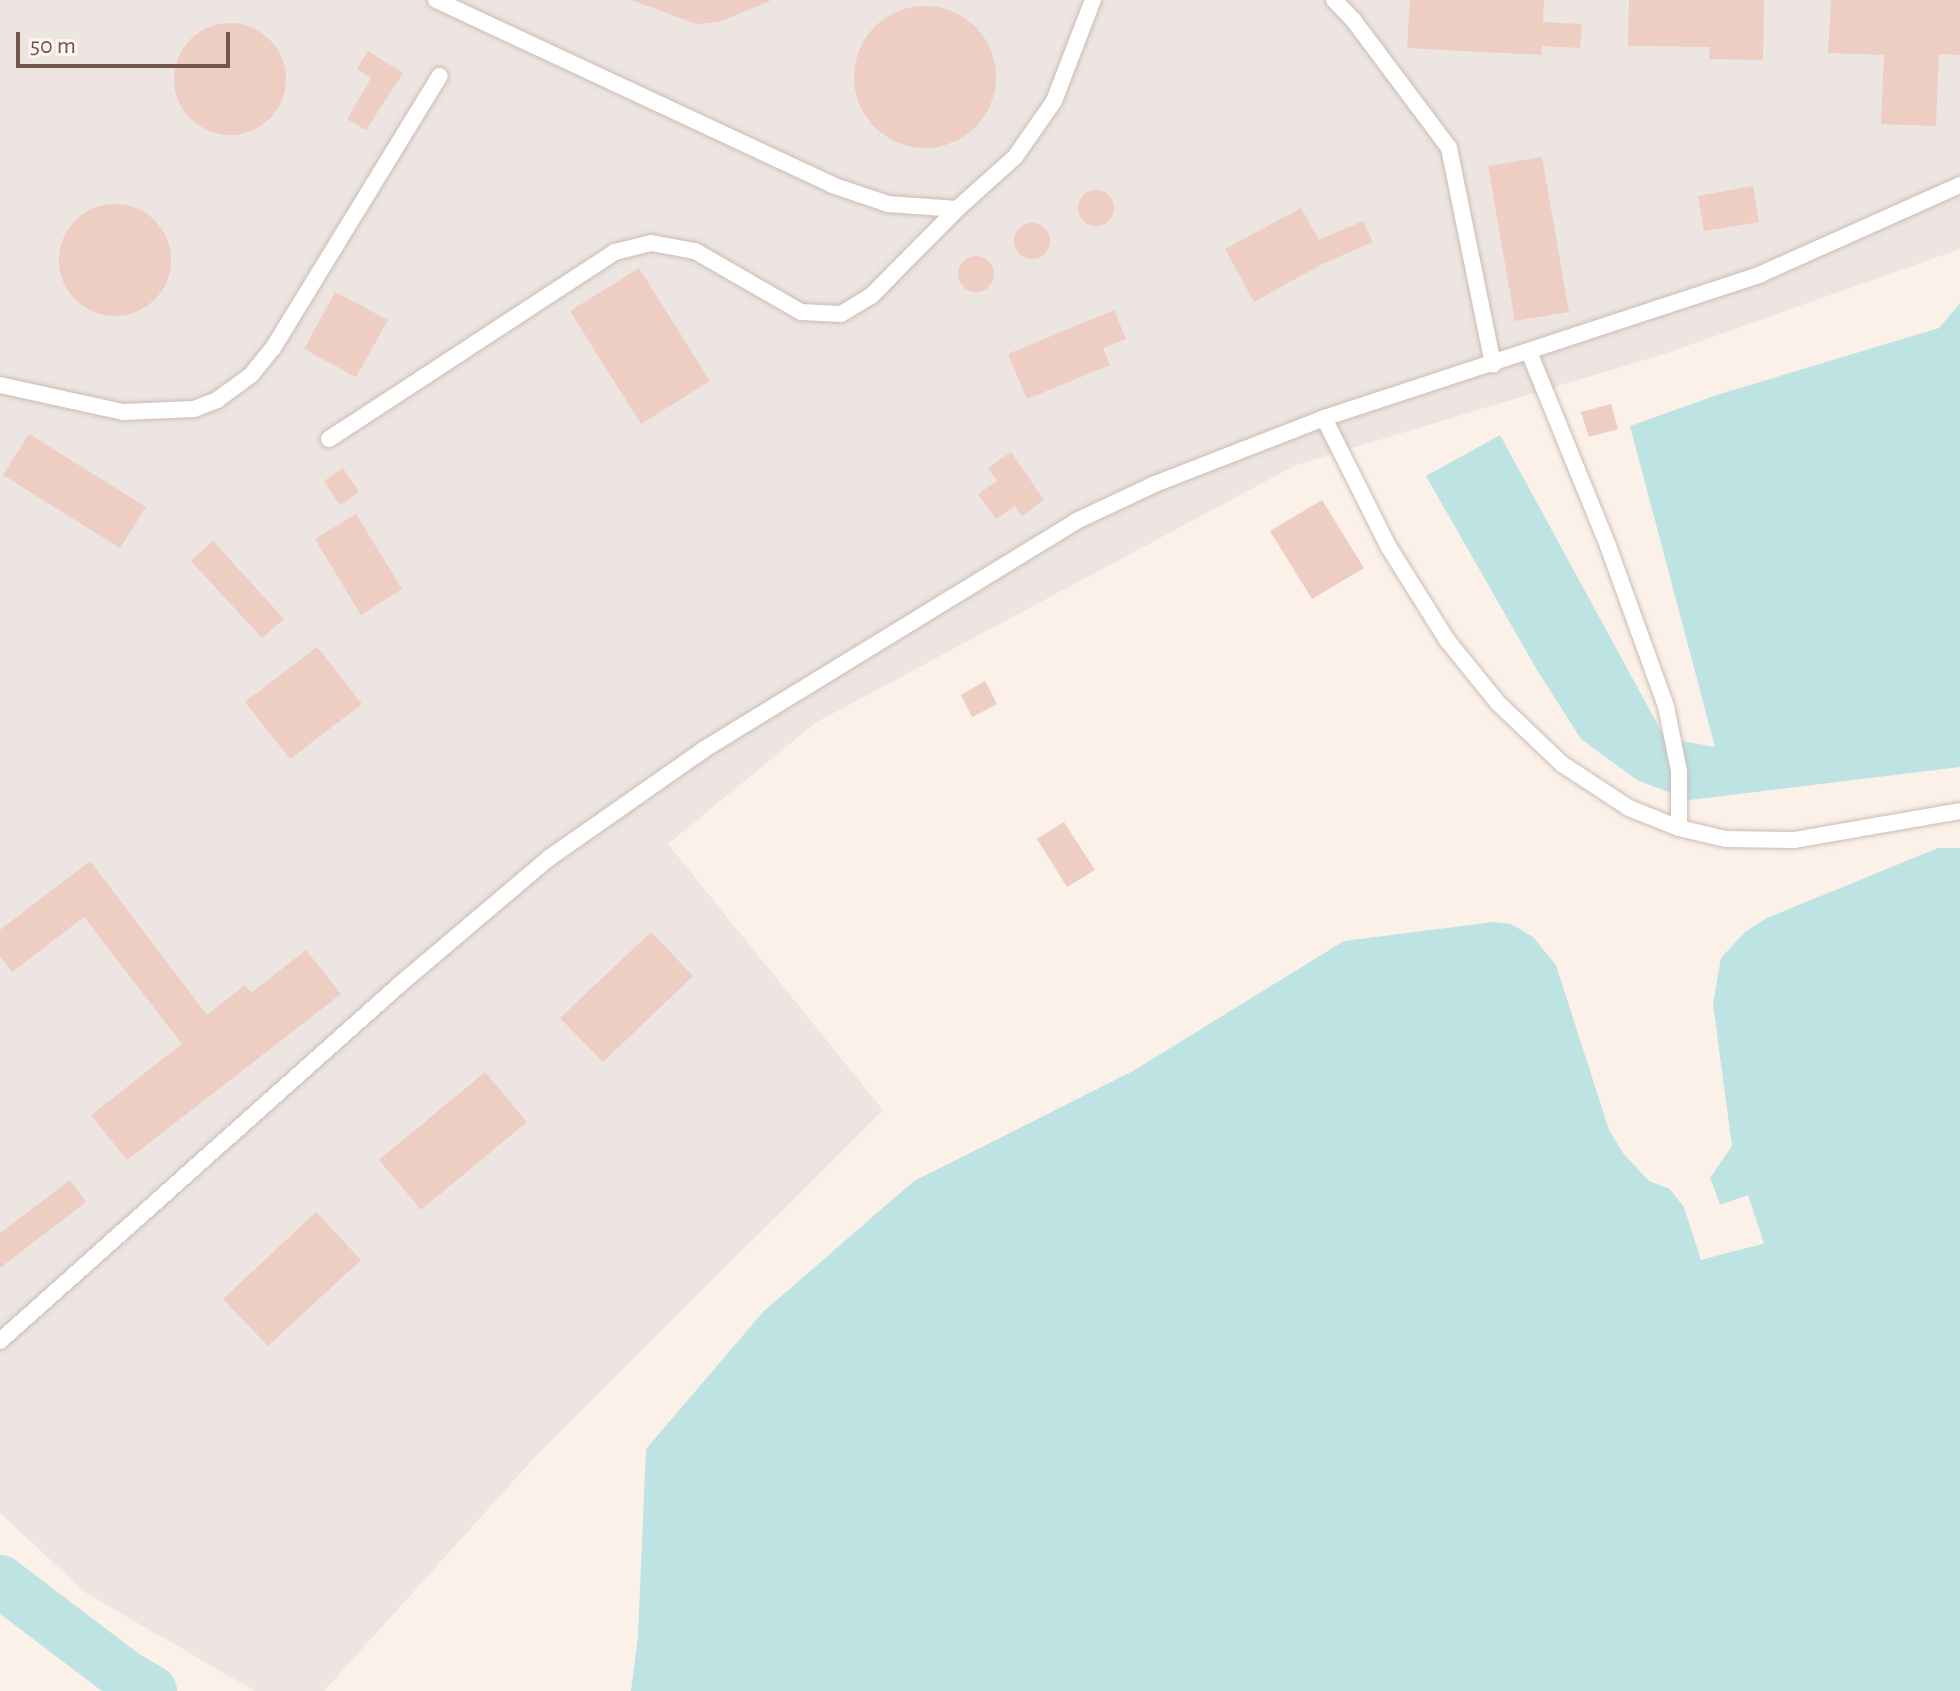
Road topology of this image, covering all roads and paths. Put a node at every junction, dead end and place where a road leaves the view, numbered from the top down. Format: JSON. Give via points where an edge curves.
{"nodes":[{"id":1,"x":436,"y":0,"type":"edge"},
{"id":2,"x":1093,"y":0,"type":"edge"},
{"id":3,"x":1334,"y":0,"type":"edge"},
{"id":4,"x":440,"y":76,"type":"dead end"},
{"id":5,"x":1960,"y":185,"type":"edge"},
{"id":6,"x":957,"y":209,"type":"junction"},
{"id":7,"x":1529,"y":352,"type":"junction"},
{"id":8,"x":1493,"y":365,"type":"junction"},
{"id":9,"x":0,"y":385,"type":"edge"},
{"id":10,"x":1324,"y":418,"type":"junction"},
{"id":11,"x":329,"y":439,"type":"dead end"},
{"id":12,"x":1960,"y":811,"type":"edge"},
{"id":13,"x":1679,"y":828,"type":"junction"},
{"id":14,"x":0,"y":1341,"type":"edge"}],
"edges":[{"from":1,"to":6,"type":"lane","via":[[832,185],[888,204]]},
{"from":2,"to":6,"type":"lane","via":[[1054,101],[1015,157]]},
{"from":3,"to":8,"type":"lane","via":[[1449,148]]},
{"from":4,"to":9,"type":"lane","via":[[273,348],[251,375],[217,400],[194,409],[123,412]]},
{"from":5,"to":7,"type":"lane","via":[[1761,274]]},
{"from":6,"to":11,"type":"lane","via":[[871,296],[841,314],[801,312],[695,251],[651,243],[615,252]]},
{"from":7,"to":8,"type":"lane"},
{"from":7,"to":13,"type":"lane","via":[[1666,706],[1679,771]]},
{"from":8,"to":10,"type":"lane"},
{"from":10,"to":13,"type":"lane","via":[[1388,546],[1447,640],[1498,703],[1562,764],[1629,808]]},
{"from":10,"to":14,"type":"lane","via":[[1076,521],[703,750],[549,858]]},
{"from":12,"to":13,"type":"lane","via":[[1794,840],[1726,839]]}]}
